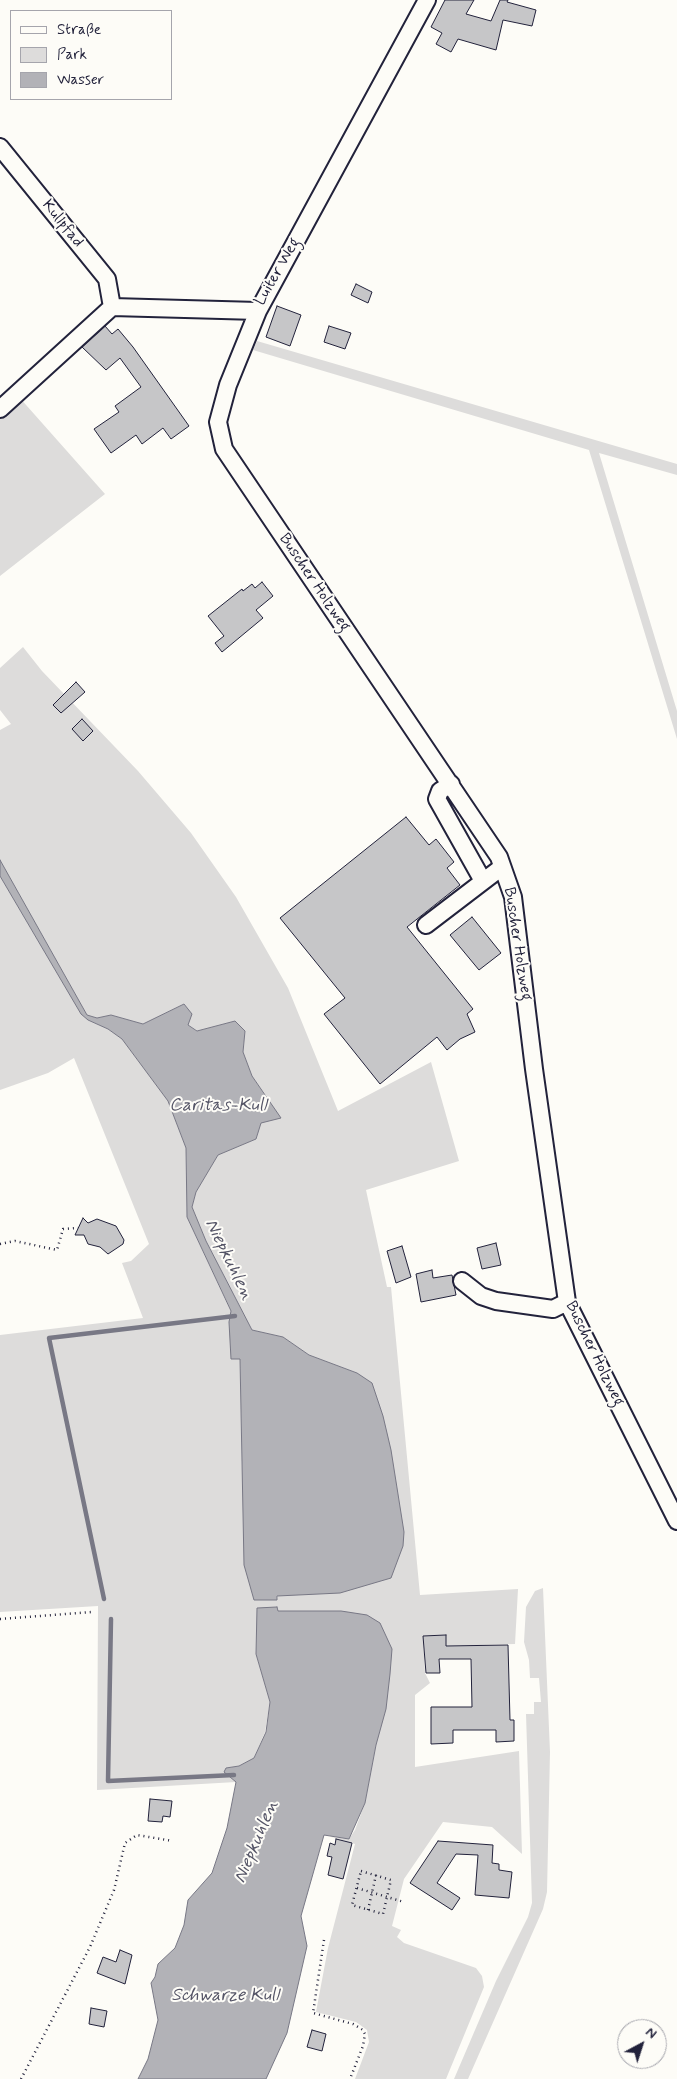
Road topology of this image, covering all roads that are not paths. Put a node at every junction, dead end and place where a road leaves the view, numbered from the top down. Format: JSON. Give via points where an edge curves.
{"nodes":[{"id":1,"x":427,"y":0,"type":"edge"},
{"id":2,"x":0,"y":147,"type":"edge"},
{"id":3,"x":112,"y":307,"type":"junction"},
{"id":4,"x":258,"y":311,"type":"junction"},
{"id":5,"x":0,"y":409,"type":"edge"},
{"id":6,"x":451,"y":784,"type":"junction"},
{"id":7,"x":502,"y":867,"type":"junction"},
{"id":8,"x":482,"y":881,"type":"junction"},
{"id":9,"x":426,"y":925,"type":"dead end"},
{"id":10,"x":462,"y":1281,"type":"dead end"},
{"id":11,"x":567,"y":1302,"type":"junction"},
{"id":12,"x":677,"y":1521,"type":"edge"}],
"edges":[{"from":1,"to":4,"type":"street","name":"Luiter Weg"},
{"from":2,"to":3,"type":"street","name":"Kullpfad","via":[[107,279]]},
{"from":3,"to":4,"type":"street","name":"Luiter Weg"},
{"from":3,"to":5,"type":"street"},
{"from":4,"to":6,"type":"street","name":"Buscher Holzweg","via":[[228,385],[218,422],[224,450]]},
{"from":6,"to":7,"type":"street","name":"Buscher Holzweg","via":[[499,857]]},
{"from":6,"to":8,"type":"street","via":[[438,793],[438,802]]},
{"from":7,"to":8,"type":"street"},
{"from":7,"to":11,"type":"street","name":"Buscher Holzweg","via":[[513,897]]},
{"from":8,"to":9,"type":"street"},
{"from":10,"to":11,"type":"street","via":[[481,1296],[496,1301],[553,1309]]},
{"from":11,"to":12,"type":"street","name":"Buscher Holzweg"}]}
